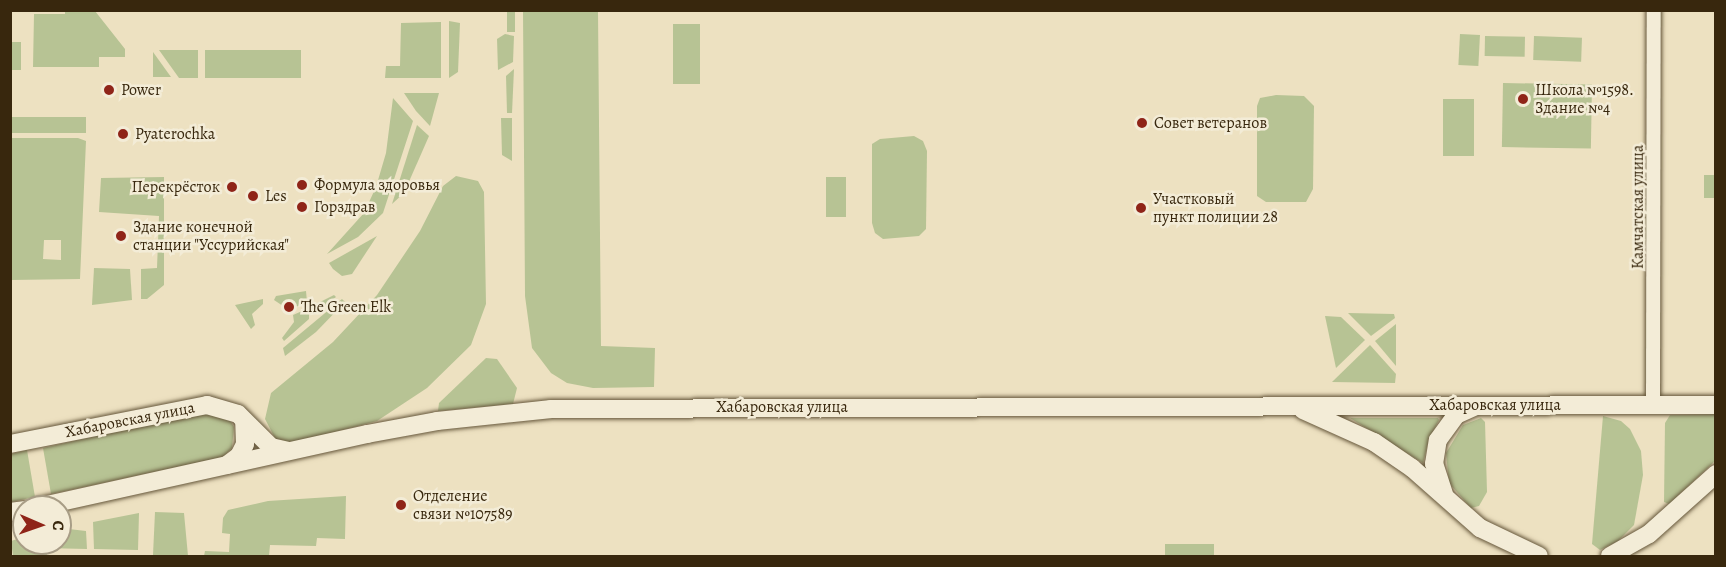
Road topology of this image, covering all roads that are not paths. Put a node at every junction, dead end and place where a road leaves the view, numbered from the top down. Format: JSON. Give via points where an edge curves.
{"nodes":[{"id":1,"x":1654,"y":10,"type":"edge"},
{"id":2,"x":1653,"y":404,"type":"junction"},
{"id":3,"x":1275,"y":405,"type":"junction"},
{"id":4,"x":1716,"y":405,"type":"edge"},
{"id":5,"x":1483,"y":406,"type":"junction"},
{"id":6,"x":244,"y":421,"type":"junction"},
{"id":7,"x":10,"y":444,"type":"edge"},
{"id":8,"x":293,"y":452,"type":"junction"},
{"id":9,"x":222,"y":467,"type":"junction"},
{"id":10,"x":1716,"y":474,"type":"edge"},
{"id":11,"x":72,"y":500,"type":"edge"},
{"id":12,"x":1449,"y":501,"type":"junction"},
{"id":13,"x":1480,"y":528,"type":"junction"},
{"id":14,"x":1503,"y":556,"type":"edge"},
{"id":15,"x":1539,"y":556,"type":"edge"},
{"id":16,"x":1610,"y":556,"type":"edge"}],
"edges":[{"from":1,"to":2,"type":"street","name":"Камчатская улица"},
{"from":2,"to":4,"type":"main road","name":"Хабаровская улица"},
{"from":2,"to":5,"type":"main road","name":"Хабаровская улица"},
{"from":3,"to":5,"type":"main road","name":"Хабаровская улица"},
{"from":3,"to":8,"type":"main road","name":"Хабаровская улица","via":[[551,410],[436,421]]},
{"from":3,"to":12,"type":"main road","name":"Хабаровская улица","via":[[1310,412],[1354,431],[1392,453]]},
{"from":5,"to":12,"type":"main road","via":[[1456,415],[1438,440],[1436,479]]},
{"from":6,"to":7,"type":"main road","name":"Хабаровская улица","via":[[228,408],[191,406]]},
{"from":6,"to":8,"type":"main road","name":"Хабаровская улица","via":[[271,447]]},
{"from":6,"to":9,"type":"main road","via":[[246,433],[239,456]]},
{"from":8,"to":9,"type":"main road","name":"Хабаровская улица"},
{"from":9,"to":11,"type":"main road","name":"Хабаровская улица"},
{"from":10,"to":16,"type":"main road","via":[[1649,534]]},
{"from":12,"to":13,"type":"main road","name":"Хабаровская улица"},
{"from":13,"to":14,"type":"main road"},
{"from":13,"to":15,"type":"main road","name":"Хабаровская улица"}]}
